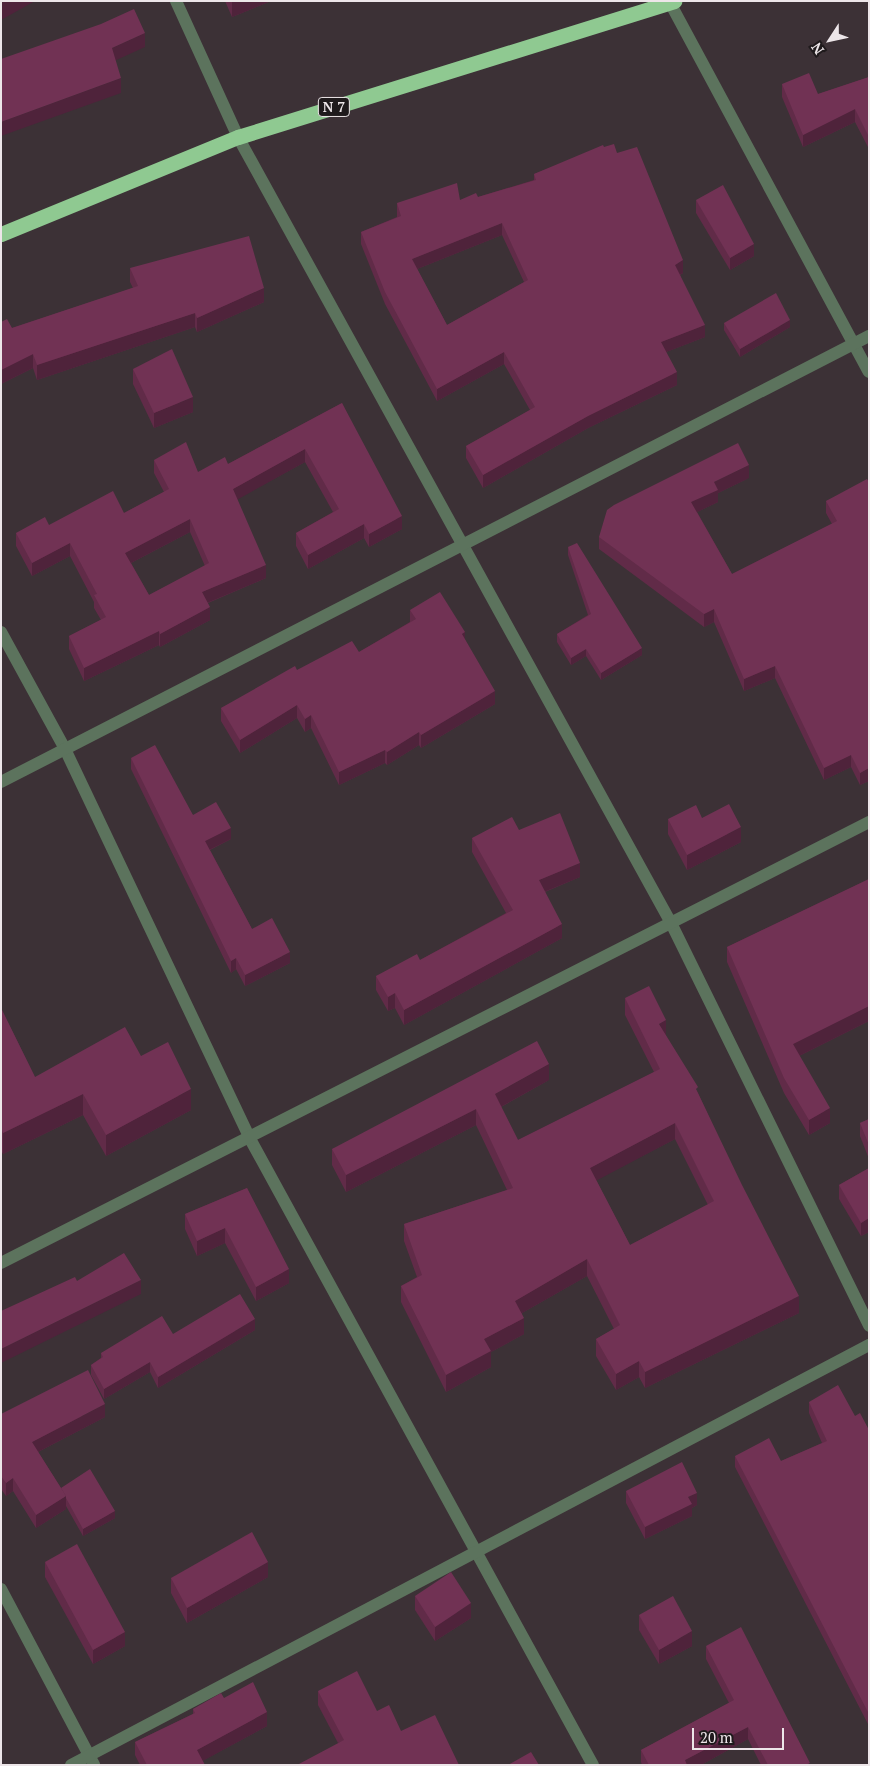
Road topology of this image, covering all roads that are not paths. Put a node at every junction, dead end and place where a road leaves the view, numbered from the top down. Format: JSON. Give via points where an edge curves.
{"nodes":[{"id":1,"x":176,"y":1,"type":"edge"},
{"id":2,"x":671,"y":2,"type":"edge"},
{"id":3,"x":238,"y":137,"type":"junction"},
{"id":4,"x":1,"y":234,"type":"edge"},
{"id":5,"x":869,"y":336,"type":"edge"},
{"id":6,"x":854,"y":343,"type":"junction"},
{"id":7,"x":869,"y":372,"type":"edge"},
{"id":8,"x":464,"y":544,"type":"junction"},
{"id":9,"x":1,"y":632,"type":"edge"},
{"id":10,"x":66,"y":749,"type":"junction"},
{"id":11,"x":1,"y":782,"type":"edge"},
{"id":12,"x":869,"y":822,"type":"edge"},
{"id":13,"x":671,"y":923,"type":"junction"},
{"id":14,"x":249,"y":1137,"type":"junction"},
{"id":15,"x":1,"y":1263,"type":"edge"},
{"id":16,"x":869,"y":1326,"type":"edge"},
{"id":17,"x":869,"y":1345,"type":"edge"},
{"id":18,"x":477,"y":1551,"type":"junction"},
{"id":19,"x":1,"y":1589,"type":"edge"},
{"id":20,"x":91,"y":1760,"type":"edge"},
{"id":21,"x":71,"y":1765,"type":"edge"},
{"id":22,"x":593,"y":1765,"type":"edge"}],
"edges":[{"from":1,"to":3,"type":"street"},
{"from":2,"to":3,"type":"highway","number":"N 7"},
{"from":2,"to":6,"type":"street"},
{"from":3,"to":4,"type":"highway","number":"N 7"},
{"from":3,"to":8,"type":"street"},
{"from":5,"to":6,"type":"street"},
{"from":6,"to":7,"type":"street"},
{"from":6,"to":8,"type":"street"},
{"from":8,"to":10,"type":"street"},
{"from":8,"to":13,"type":"street"},
{"from":9,"to":10,"type":"street"},
{"from":10,"to":11,"type":"street"},
{"from":10,"to":14,"type":"street"},
{"from":12,"to":13,"type":"street"},
{"from":13,"to":14,"type":"street"},
{"from":13,"to":16,"type":"street"},
{"from":14,"to":15,"type":"street"},
{"from":14,"to":18,"type":"street"},
{"from":17,"to":18,"type":"street"},
{"from":18,"to":20,"type":"street"},
{"from":18,"to":22,"type":"street"},
{"from":19,"to":20,"type":"street"},
{"from":20,"to":21,"type":"street"}]}
